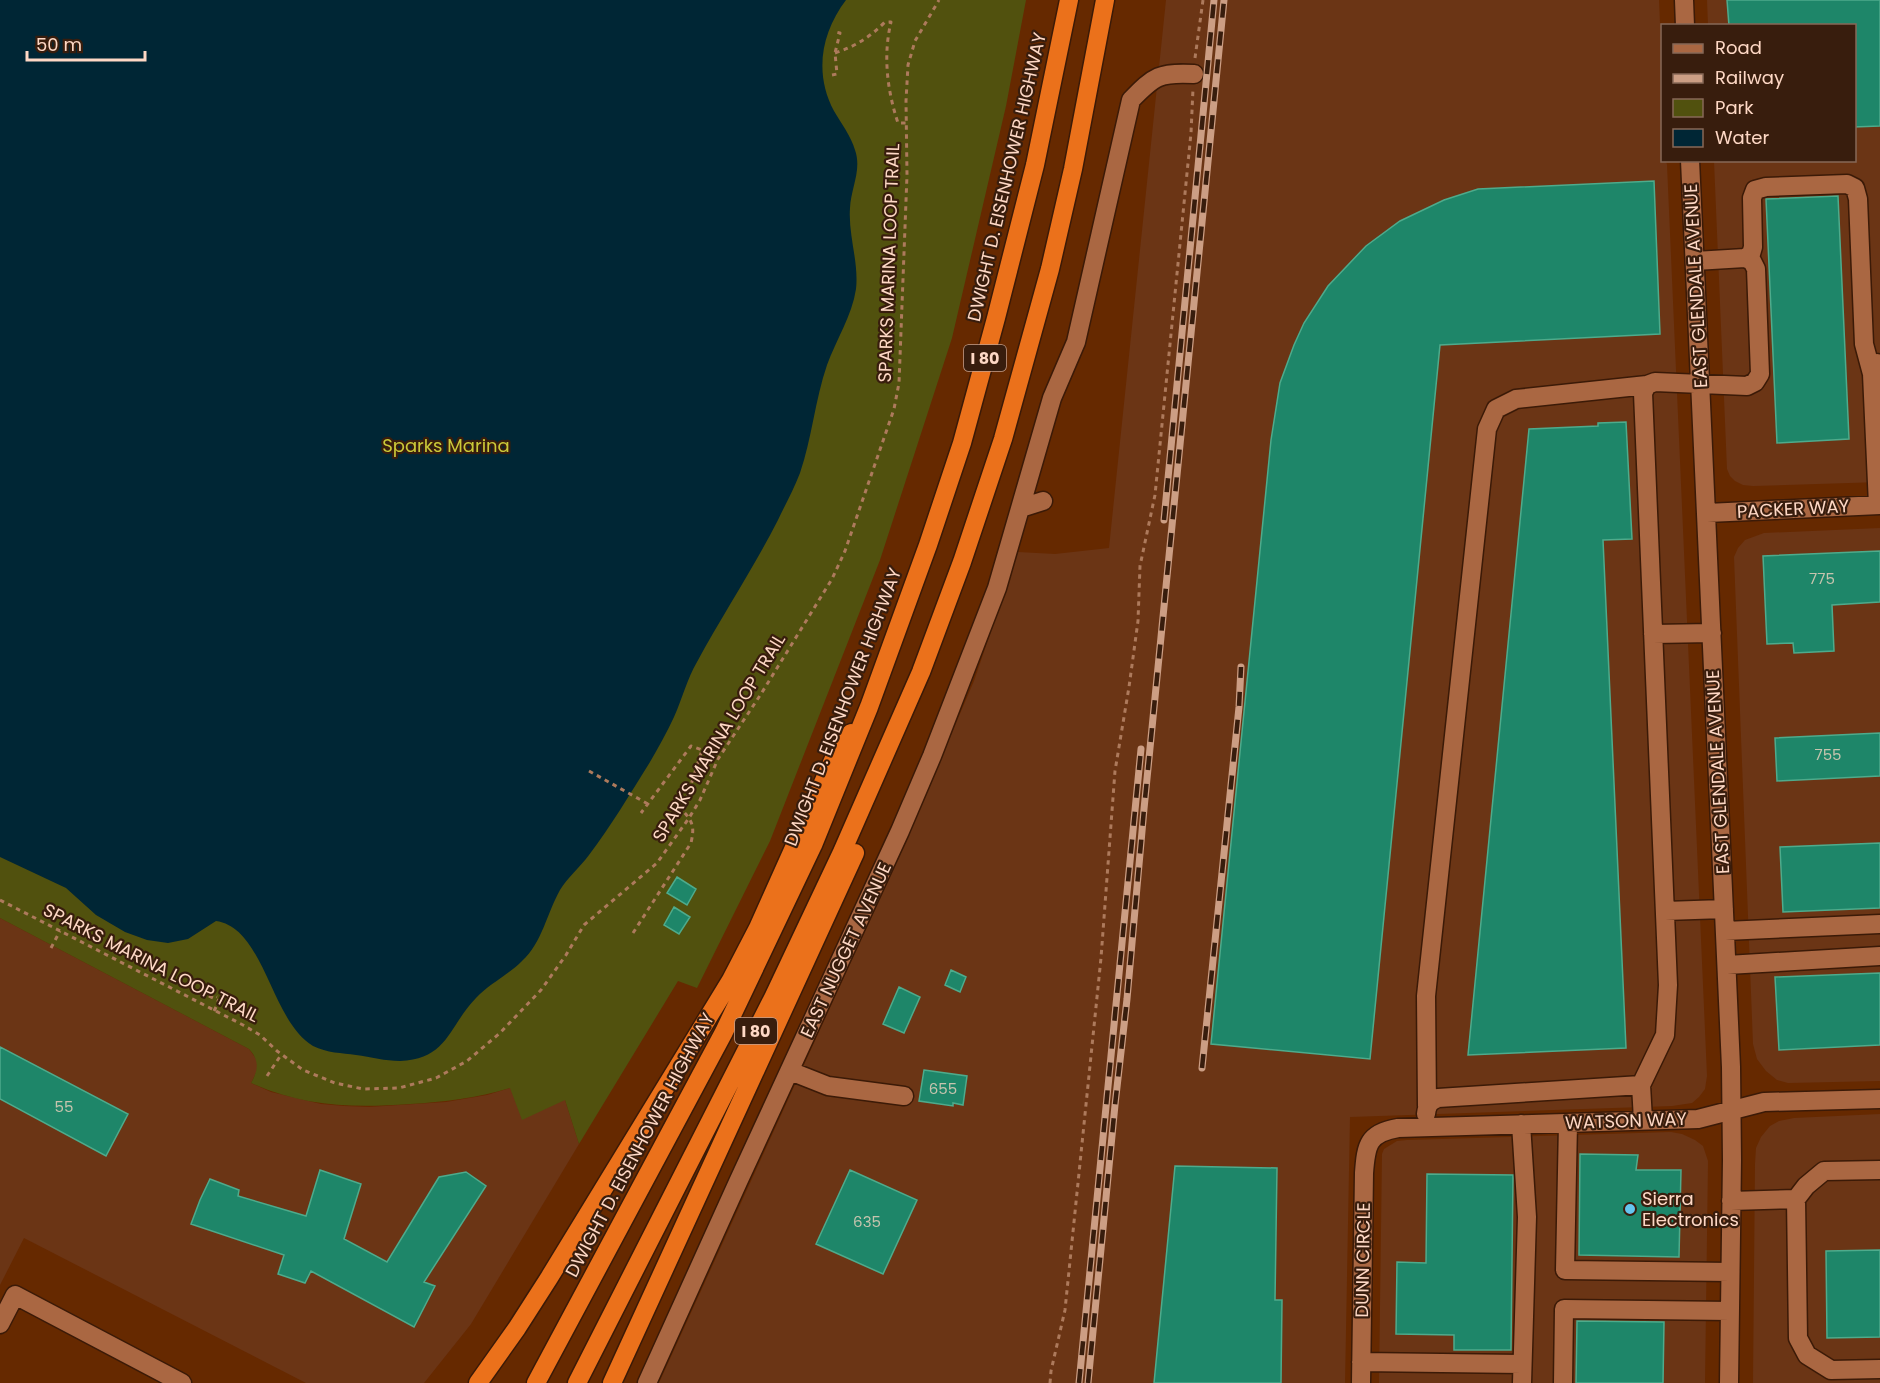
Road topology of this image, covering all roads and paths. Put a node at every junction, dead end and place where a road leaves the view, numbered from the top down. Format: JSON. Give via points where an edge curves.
{"nodes":[{"id":1,"x":939,"y":0,"type":"edge"},
{"id":2,"x":1069,"y":0,"type":"edge"},
{"id":3,"x":1105,"y":0,"type":"edge"},
{"id":4,"x":1203,"y":0,"type":"edge"},
{"id":5,"x":1684,"y":0,"type":"edge"},
{"id":6,"x":1685,"y":24,"type":"edge"},
{"id":7,"x":836,"y":32,"type":"dead end"},
{"id":8,"x":835,"y":53,"type":"junction"},
{"id":9,"x":1194,"y":74,"type":"junction"},
{"id":10,"x":832,"y":75,"type":"dead end"},
{"id":11,"x":906,"y":123,"type":"junction"},
{"id":12,"x":1690,"y":162,"type":"edge"},
{"id":13,"x":1745,"y":258,"type":"junction"},
{"id":14,"x":1695,"y":261,"type":"junction"},
{"id":15,"x":1880,"y":356,"type":"edge"},
{"id":16,"x":1872,"y":374,"type":"junction"},
{"id":17,"x":1700,"y":384,"type":"junction"},
{"id":18,"x":1647,"y":385,"type":"junction"},
{"id":19,"x":1043,"y":501,"type":"dead end"},
{"id":20,"x":1879,"y":505,"type":"edge"},
{"id":21,"x":1022,"y":508,"type":"junction"},
{"id":22,"x":1707,"y":513,"type":"junction"},
{"id":23,"x":1712,"y":633,"type":"junction"},
{"id":24,"x":1653,"y":634,"type":"junction"},
{"id":25,"x":921,"y":672,"type":"junction"},
{"id":26,"x":869,"y":707,"type":"junction"},
{"id":27,"x":589,"y":771,"type":"dead end"},
{"id":28,"x":648,"y":804,"type":"junction"},
{"id":29,"x":641,"y":813,"type":"dead end"},
{"id":30,"x":689,"y":818,"type":"junction"},
{"id":31,"x":0,"y":900,"type":"edge"},
{"id":32,"x":1724,"y":909,"type":"junction"},
{"id":33,"x":1665,"y":911,"type":"junction"},
{"id":34,"x":1880,"y":924,"type":"edge"},
{"id":35,"x":1780,"y":929,"type":"junction"},
{"id":36,"x":60,"y":931,"type":"junction"},
{"id":37,"x":1725,"y":931,"type":"junction"},
{"id":38,"x":633,"y":933,"type":"dead end"},
{"id":39,"x":51,"y":948,"type":"dead end"},
{"id":40,"x":1880,"y":956,"type":"edge"},
{"id":41,"x":1783,"y":962,"type":"junction"},
{"id":42,"x":1727,"y":965,"type":"junction"},
{"id":43,"x":217,"y":997,"type":"dead end"},
{"id":44,"x":214,"y":1011,"type":"junction"},
{"id":45,"x":282,"y":1055,"type":"junction"},
{"id":46,"x":790,"y":1071,"type":"junction"},
{"id":47,"x":267,"y":1076,"type":"dead end"},
{"id":48,"x":1641,"y":1085,"type":"junction"},
{"id":49,"x":904,"y":1096,"type":"dead end"},
{"id":50,"x":1880,"y":1099,"type":"edge"},
{"id":51,"x":1427,"y":1106,"type":"junction"},
{"id":52,"x":1731,"y":1110,"type":"junction"},
{"id":53,"x":1643,"y":1120,"type":"junction"},
{"id":54,"x":1568,"y":1123,"type":"junction"},
{"id":55,"x":1521,"y":1124,"type":"junction"},
{"id":56,"x":1424,"y":1128,"type":"junction"},
{"id":57,"x":1372,"y":1138,"type":"joint"},
{"id":58,"x":1880,"y":1170,"type":"edge"},
{"id":59,"x":1796,"y":1199,"type":"junction"},
{"id":60,"x":1731,"y":1201,"type":"junction"},
{"id":61,"x":1731,"y":1272,"type":"junction"},
{"id":62,"x":1730,"y":1311,"type":"junction"},
{"id":63,"x":0,"y":1324,"type":"edge"},
{"id":64,"x":1361,"y":1362,"type":"junction"},
{"id":65,"x":1522,"y":1364,"type":"junction"},
{"id":66,"x":1880,"y":1369,"type":"edge"},
{"id":67,"x":182,"y":1383,"type":"edge"},
{"id":68,"x":478,"y":1383,"type":"edge"},
{"id":69,"x":536,"y":1383,"type":"edge"},
{"id":70,"x":576,"y":1383,"type":"edge"},
{"id":71,"x":612,"y":1383,"type":"edge"},
{"id":72,"x":647,"y":1383,"type":"edge"},
{"id":73,"x":1050,"y":1383,"type":"edge"},
{"id":74,"x":1361,"y":1383,"type":"edge"},
{"id":75,"x":1522,"y":1383,"type":"edge"},
{"id":76,"x":1563,"y":1383,"type":"edge"},
{"id":77,"x":1729,"y":1383,"type":"edge"}],
"edges":[{"from":1,"to":11,"type":"path","name":"SPARKS MARINA LOOP TRAIL","via":[[915,41],[908,65]]},
{"from":2,"to":26,"type":"highway","name":"DWIGHT D. EISENHOWER HIGHWAY","number":"I 80","via":[[1035,165],[962,443]]},
{"from":3,"to":25,"type":"highway","number":"I 80","via":[[1050,269],[1003,439]]},
{"from":4,"to":9,"type":"path"},
{"from":5,"to":6,"type":"street"},
{"from":7,"to":8,"type":"path","via":[[840,33]]},
{"from":8,"to":10,"type":"path","via":[[837,74]]},
{"from":8,"to":11,"type":"path","via":[[891,22],[886,64],[898,123]]},
{"from":9,"to":21,"type":"street","name":"EAST NUGGET AVENUE","via":[[1171,72],[1149,81],[1131,100],[1076,342],[1052,398]]},
{"from":9,"to":73,"type":"path","via":[[1155,495],[1140,566],[1138,621],[1115,771],[1087,1103],[1065,1310]]},
{"from":11,"to":30,"type":"path","name":"SPARKS MARINA LOOP TRAIL","via":[[908,175],[899,383],[894,409],[846,551],[832,579],[718,759]]},
{"from":12,"to":14,"type":"street","name":"EAST GLENDALE AVENUE"},
{"from":13,"to":14,"type":"street"},
{"from":13,"to":16,"type":"street","via":[[1753,247],[1755,190],[1847,184],[1855,188],[1864,344]]},
{"from":13,"to":17,"type":"street","via":[[1756,269],[1760,374],[1747,386]]},
{"from":14,"to":17,"type":"street","name":"EAST GLENDALE AVENUE"},
{"from":15,"to":16,"type":"street"},
{"from":16,"to":20,"type":"street"},
{"from":17,"to":18,"type":"street"},
{"from":17,"to":22,"type":"street","name":"EAST GLENDALE AVENUE"},
{"from":18,"to":24,"type":"street","via":[[1643,393]]},
{"from":18,"to":51,"type":"street","via":[[1516,399],[1496,409],[1487,429],[1426,996]]},
{"from":19,"to":21,"type":"street"},
{"from":20,"to":22,"type":"street","name":"PACKER WAY"},
{"from":21,"to":46,"type":"street","name":"EAST NUGGET AVENUE","via":[[997,588],[932,756]]},
{"from":22,"to":23,"type":"street","name":"EAST GLENDALE AVENUE"},
{"from":23,"to":24,"type":"street"},
{"from":23,"to":32,"type":"street","name":"EAST GLENDALE AVENUE"},
{"from":24,"to":33,"type":"street"},
{"from":25,"to":70,"type":"highway","number":"I 80","via":[[773,998]]},
{"from":25,"to":71,"type":"highway","via":[[896,759]]},
{"from":26,"to":68,"type":"highway","via":[[835,756],[773,896],[730,980],[549,1278]]},
{"from":26,"to":69,"type":"highway","name":"DWIGHT D. EISENHOWER HIGHWAY","number":"I 80","via":[[813,845],[724,1032]]},
{"from":27,"to":28,"type":"path"},
{"from":28,"to":29,"type":"path"},
{"from":28,"to":30,"type":"path","via":[[691,746],[702,750],[684,807]]},
{"from":30,"to":38,"type":"path","via":[[694,828],[691,843]]},
{"from":30,"to":45,"type":"path","name":"SPARKS MARINA LOOP TRAIL","via":[[657,862],[584,924],[541,990],[467,1061],[436,1078],[399,1088],[363,1089],[303,1070]]},
{"from":31,"to":36,"type":"path","name":"SPARKS MARINA LOOP TRAIL"},
{"from":32,"to":33,"type":"street"},
{"from":32,"to":37,"type":"street","name":"EAST GLENDALE AVENUE"},
{"from":33,"to":48,"type":"street","via":[[1665,1035]]},
{"from":34,"to":35,"type":"street"},
{"from":35,"to":37,"type":"street"},
{"from":35,"to":41,"type":"street"},
{"from":36,"to":39,"type":"path"},
{"from":36,"to":44,"type":"path","name":"SPARKS MARINA LOOP TRAIL"},
{"from":37,"to":42,"type":"street","name":"EAST GLENDALE AVENUE"},
{"from":40,"to":41,"type":"street"},
{"from":41,"to":42,"type":"street"},
{"from":42,"to":52,"type":"street","name":"EAST GLENDALE AVENUE"},
{"from":43,"to":44,"type":"path","via":[[203,993],[219,1001]]},
{"from":44,"to":45,"type":"path","name":"SPARKS MARINA LOOP TRAIL","via":[[260,1035]]},
{"from":45,"to":47,"type":"path"},
{"from":46,"to":49,"type":"street","via":[[828,1086]]},
{"from":46,"to":72,"type":"street","name":"EAST NUGGET AVENUE"},
{"from":48,"to":51,"type":"street","via":[[1438,1098]]},
{"from":48,"to":53,"type":"street"},
{"from":50,"to":52,"type":"street","name":"WATSON WAY","via":[[1764,1102]]},
{"from":51,"to":56,"type":"street"},
{"from":52,"to":53,"type":"street","name":"WATSON WAY","via":[[1698,1119]]},
{"from":52,"to":60,"type":"street","name":"EAST GLENDALE AVENUE"},
{"from":53,"to":54,"type":"street","name":"WATSON WAY"},
{"from":54,"to":55,"type":"street","name":"WATSON WAY"},
{"from":54,"to":61,"type":"street","via":[[1565,1270]]},
{"from":55,"to":56,"type":"street","name":"WATSON WAY"},
{"from":55,"to":65,"type":"street","via":[[1527,1217]]},
{"from":56,"to":57,"type":"street","name":"WATSON WAY","via":[[1384,1130]]},
{"from":57,"to":64,"type":"street","name":"DUNN CIRCLE","via":[[1364,1173]]},
{"from":58,"to":59,"type":"street","via":[[1824,1171]]},
{"from":59,"to":60,"type":"street"},
{"from":59,"to":66,"type":"street","via":[[1798,1338],[1807,1355],[1831,1370]]},
{"from":60,"to":61,"type":"street","name":"EAST GLENDALE AVENUE"},
{"from":61,"to":62,"type":"street","name":"EAST GLENDALE AVENUE"},
{"from":62,"to":76,"type":"street","via":[[1564,1309]]},
{"from":62,"to":77,"type":"street","name":"EAST GLENDALE AVENUE"},
{"from":63,"to":67,"type":"street","via":[[15,1295]]},
{"from":64,"to":65,"type":"street"},
{"from":64,"to":74,"type":"street","name":"DUNN CIRCLE"},
{"from":65,"to":75,"type":"street"}]}
